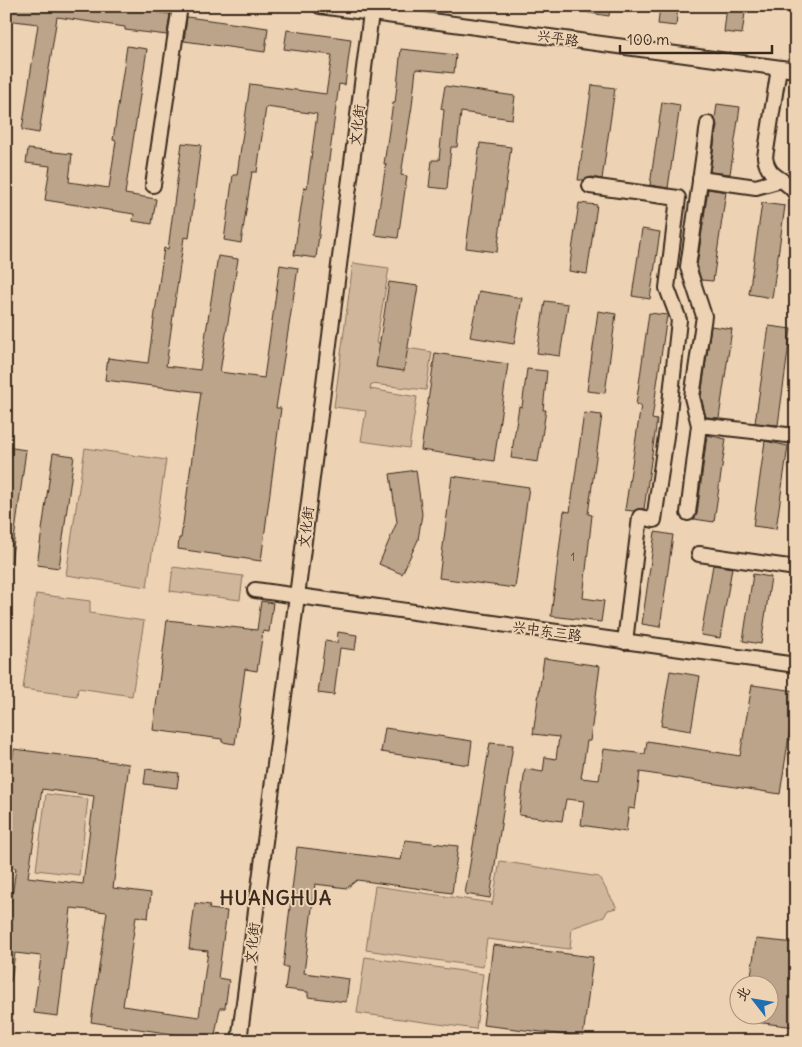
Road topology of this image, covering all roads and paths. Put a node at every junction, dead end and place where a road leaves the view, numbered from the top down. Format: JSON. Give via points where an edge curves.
{"nodes":[{"id":1,"x":180,"y":6,"type":"edge"},
{"id":2,"x":320,"y":6,"type":"edge"},
{"id":3,"x":373,"y":9,"type":"edge"},
{"id":4,"x":779,"y":68,"type":"junction"},
{"id":5,"x":796,"y":70,"type":"edge"},
{"id":6,"x":708,"y":124,"type":"dead end"},
{"id":7,"x":700,"y":180,"type":"junction"},
{"id":8,"x":781,"y":180,"type":"junction"},
{"id":9,"x":153,"y":185,"type":"dead end"},
{"id":10,"x":590,"y":186,"type":"dead end"},
{"id":11,"x":796,"y":194,"type":"edge"},
{"id":12,"x":699,"y":425,"type":"junction"},
{"id":13,"x":796,"y":436,"type":"edge"},
{"id":14,"x":688,"y":513,"type":"dead end"},
{"id":15,"x":699,"y":554,"type":"dead end"},
{"id":16,"x":796,"y":568,"type":"edge"},
{"id":17,"x":255,"y":590,"type":"dead end"},
{"id":18,"x":298,"y":596,"type":"junction"},
{"id":19,"x":625,"y":642,"type":"junction"},
{"id":20,"x":796,"y":665,"type":"edge"},
{"id":21,"x":239,"y":1041,"type":"edge"}],
"edges":[{"from":1,"to":9,"type":"street"},
{"from":2,"to":3,"type":"street","name":"兴平路"},
{"from":3,"to":4,"type":"street","name":"兴平路"},
{"from":3,"to":18,"type":"street","name":"文化街"},
{"from":4,"to":5,"type":"street","name":"兴平路"},
{"from":4,"to":8,"type":"street","via":[[765,157],[766,168]]},
{"from":6,"to":7,"type":"street"},
{"from":7,"to":8,"type":"street","via":[[756,186]]},
{"from":7,"to":12,"type":"street","via":[[688,267],[704,316],[692,397]]},
{"from":8,"to":11,"type":"street"},
{"from":10,"to":19,"type":"street","via":[[678,198],[667,288],[680,320],[668,422],[654,520],[640,517]]},
{"from":12,"to":13,"type":"street"},
{"from":12,"to":14,"type":"street"},
{"from":15,"to":16,"type":"street"},
{"from":17,"to":18,"type":"street","name":"兴中东三路"},
{"from":18,"to":19,"type":"street","name":"兴中东三路"},
{"from":18,"to":21,"type":"street","name":"文化街"},
{"from":19,"to":20,"type":"street","name":"兴中东三路"}]}
